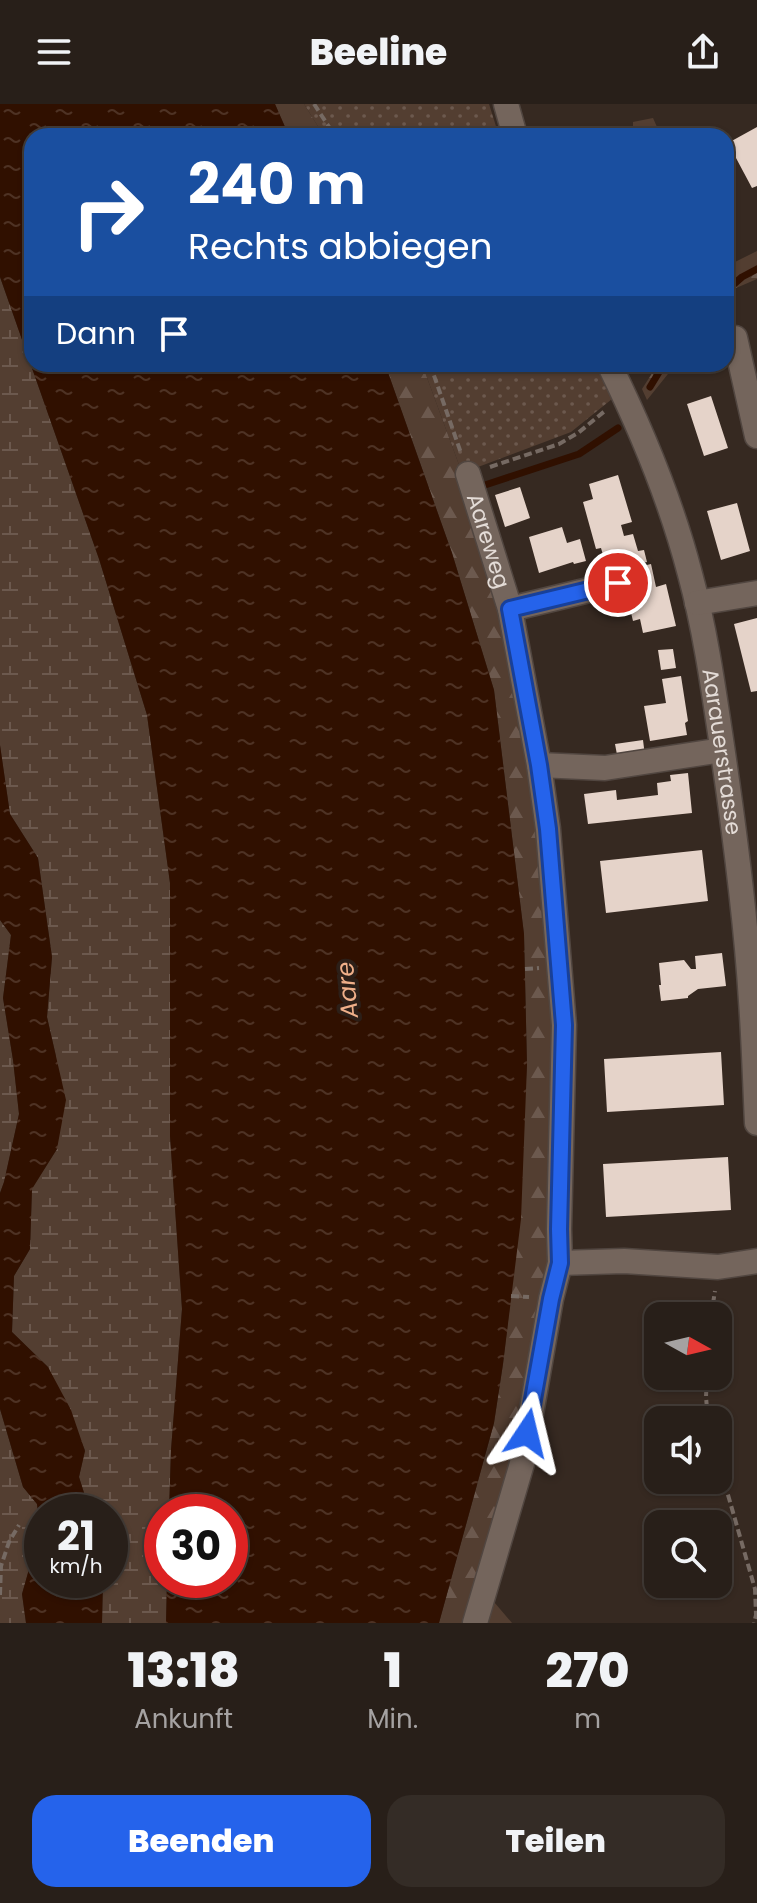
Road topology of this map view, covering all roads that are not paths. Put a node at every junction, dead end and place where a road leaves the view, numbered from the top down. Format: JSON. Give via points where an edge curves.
{"nodes":[{"id":1,"x":506,"y":104,"type":"edge"},
{"id":2,"x":513,"y":128,"type":"edge"},
{"id":3,"x":735,"y":338,"type":"dead end"},
{"id":4,"x":613,"y":372,"type":"edge"},
{"id":5,"x":757,"y":436,"type":"edge"},
{"id":6,"x":468,"y":474,"type":"road end"},
{"id":7,"x":618,"y":583,"type":"dead end"},
{"id":8,"x":757,"y":593,"type":"edge"},
{"id":9,"x":697,"y":603,"type":"junction"},
{"id":10,"x":510,"y":609,"type":"junction"},
{"id":11,"x":722,"y":750,"type":"junction"},
{"id":12,"x":539,"y":765,"type":"junction"},
{"id":13,"x":757,"y":1123,"type":"edge"},
{"id":14,"x":757,"y":1261,"type":"edge"},
{"id":15,"x":560,"y":1263,"type":"junction"},
{"id":16,"x":475,"y":1623,"type":"edge"}],
"edges":[{"from":1,"to":2,"type":"street"},
{"from":3,"to":5,"type":"street"},
{"from":4,"to":9,"type":"street","name":"Aarauerstrasse","via":[[667,499]]},
{"from":6,"to":10,"type":"street","name":"Aareweg"},
{"from":7,"to":10,"type":"street"},
{"from":8,"to":9,"type":"street"},
{"from":9,"to":11,"type":"street","name":"Aarauerstrasse"},
{"from":10,"to":12,"type":"street","name":"Aareweg"},
{"from":11,"to":12,"type":"street","via":[[605,768]]},
{"from":11,"to":13,"type":"street","name":"Aarauerstrasse","via":[[748,973]]},
{"from":12,"to":15,"type":"street","name":"Aareweg","via":[[564,1025]]},
{"from":14,"to":15,"type":"street","via":[[718,1267]]},
{"from":15,"to":16,"type":"street","name":"Aareweg","via":[[523,1460]]}]}
